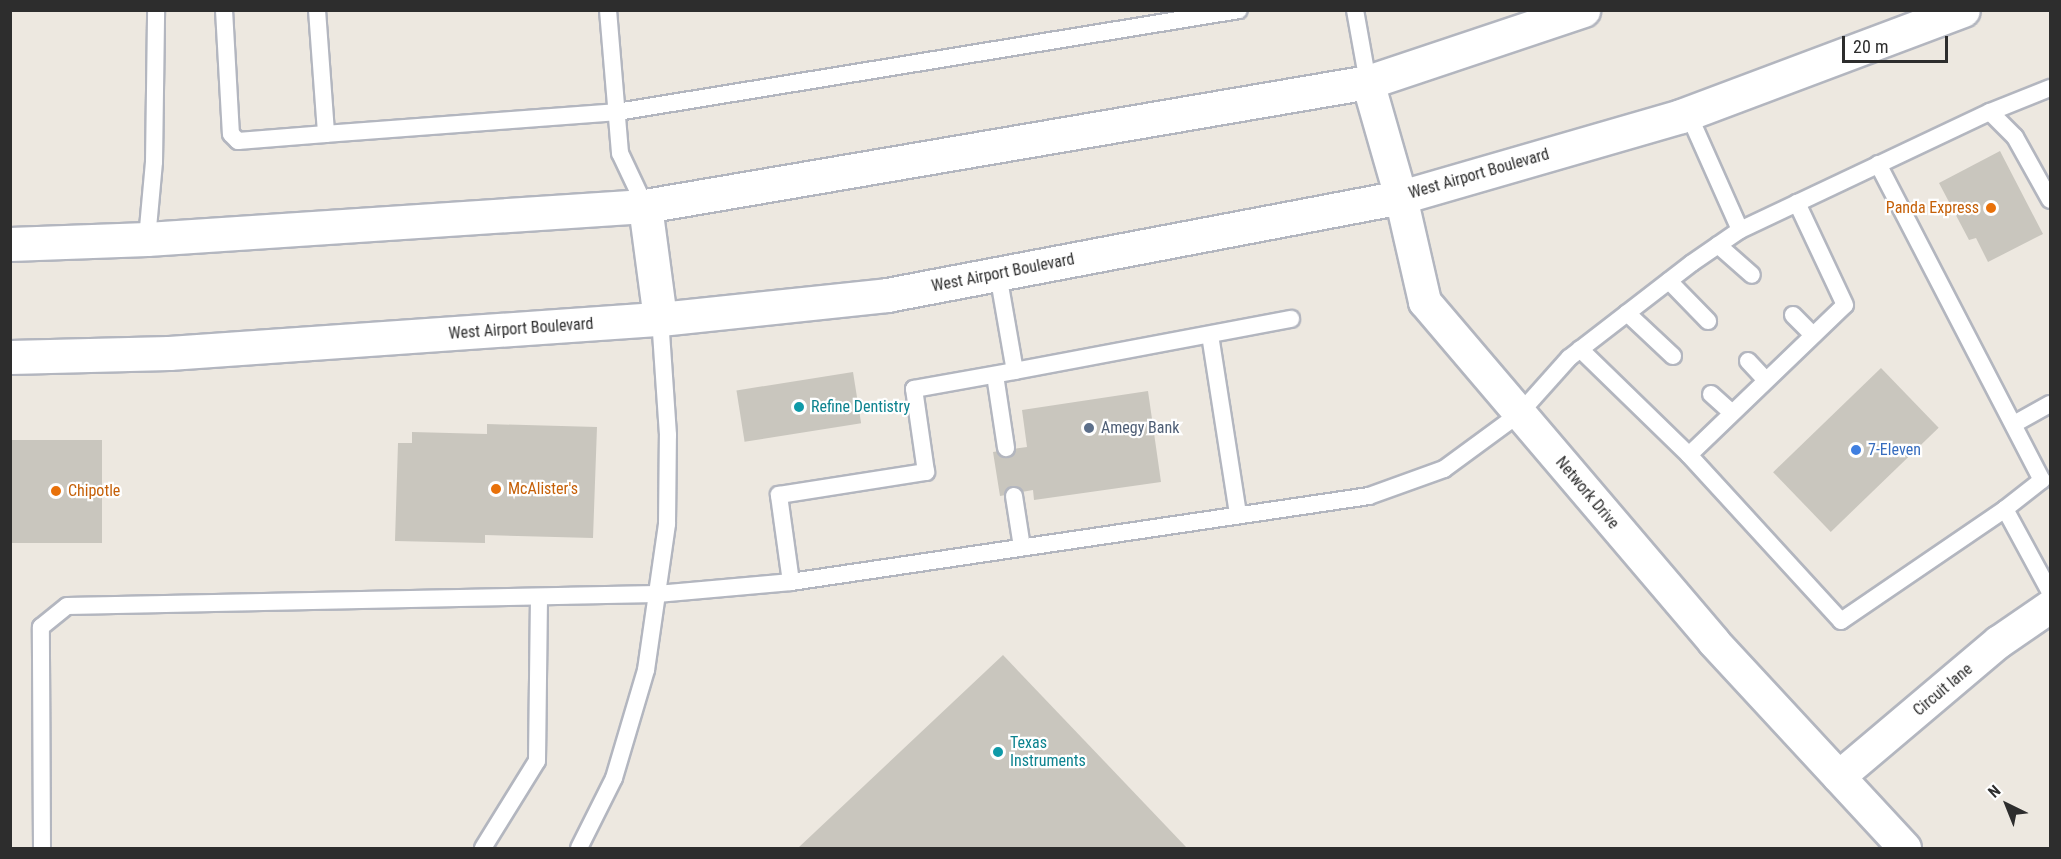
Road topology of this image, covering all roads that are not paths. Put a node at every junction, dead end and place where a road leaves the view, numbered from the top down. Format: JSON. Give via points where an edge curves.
{"nodes":[{"id":1,"x":156,"y":10,"type":"edge"},
{"id":2,"x":224,"y":10,"type":"edge"},
{"id":3,"x":317,"y":10,"type":"edge"},
{"id":4,"x":608,"y":10,"type":"edge"},
{"id":5,"x":1239,"y":10,"type":"edge"},
{"id":6,"x":1355,"y":10,"type":"edge"},
{"id":7,"x":1583,"y":10,"type":"edge"},
{"id":8,"x":1963,"y":10,"type":"edge"},
{"id":9,"x":1368,"y":82,"type":"junction"},
{"id":10,"x":2050,"y":88,"type":"edge"},
{"id":11,"x":617,"y":112,"type":"junction"},
{"id":12,"x":1990,"y":112,"type":"junction"},
{"id":13,"x":1688,"y":113,"type":"junction"},
{"id":14,"x":326,"y":134,"type":"junction"},
{"id":15,"x":1878,"y":164,"type":"junction"},
{"id":16,"x":1401,"y":197,"type":"junction"},
{"id":17,"x":2050,"y":200,"type":"edge"},
{"id":18,"x":1797,"y":203,"type":"junction"},
{"id":19,"x":645,"y":206,"type":"junction"},
{"id":20,"x":1740,"y":230,"type":"junction"},
{"id":21,"x":147,"y":239,"type":"junction"},
{"id":22,"x":10,"y":244,"type":"edge"},
{"id":23,"x":1718,"y":245,"type":"junction"},
{"id":24,"x":998,"y":274,"type":"junction"},
{"id":25,"x":1752,"y":275,"type":"dead end"},
{"id":26,"x":1669,"y":281,"type":"junction"},
{"id":27,"x":1628,"y":313,"type":"junction"},
{"id":28,"x":1793,"y":315,"type":"dead end"},
{"id":29,"x":660,"y":319,"type":"junction"},
{"id":30,"x":1291,"y":319,"type":"dead end"},
{"id":31,"x":1708,"y":321,"type":"dead end"},
{"id":32,"x":1210,"y":335,"type":"junction"},
{"id":33,"x":1813,"y":335,"type":"junction"},
{"id":34,"x":1580,"y":349,"type":"junction"},
{"id":35,"x":1672,"y":356,"type":"dead end"},
{"id":36,"x":10,"y":357,"type":"edge"},
{"id":37,"x":1748,"y":361,"type":"dead end"},
{"id":38,"x":1016,"y":371,"type":"junction"},
{"id":39,"x":995,"y":375,"type":"junction"},
{"id":40,"x":1766,"y":380,"type":"junction"},
{"id":41,"x":1711,"y":394,"type":"dead end"},
{"id":42,"x":2050,"y":404,"type":"edge"},
{"id":43,"x":1732,"y":413,"type":"junction"},
{"id":44,"x":1519,"y":414,"type":"junction"},
{"id":45,"x":2014,"y":424,"type":"junction"},
{"id":46,"x":1006,"y":448,"type":"dead end"},
{"id":47,"x":1689,"y":455,"type":"junction"},
{"id":48,"x":2046,"y":477,"type":"edge"},
{"id":49,"x":1014,"y":496,"type":"dead end"},
{"id":50,"x":2005,"y":508,"type":"junction"},
{"id":51,"x":1238,"y":514,"type":"junction"},
{"id":52,"x":1022,"y":547,"type":"junction"},
{"id":53,"x":791,"y":582,"type":"junction"},
{"id":54,"x":2050,"y":592,"type":"edge"},
{"id":55,"x":657,"y":594,"type":"junction"},
{"id":56,"x":539,"y":597,"type":"junction"},
{"id":57,"x":2050,"y":607,"type":"edge"},
{"id":58,"x":1839,"y":777,"type":"junction"},
{"id":59,"x":42,"y":849,"type":"edge"},
{"id":60,"x":483,"y":849,"type":"edge"},
{"id":61,"x":579,"y":849,"type":"edge"},
{"id":62,"x":1905,"y":849,"type":"edge"}],
"edges":[{"from":1,"to":21,"type":"lane","via":[[154,162]]},
{"from":2,"to":14,"type":"lane","via":[[231,134],[238,141]]},
{"from":3,"to":14,"type":"lane"},
{"from":4,"to":11,"type":"lane"},
{"from":5,"to":11,"type":"lane"},
{"from":6,"to":9,"type":"lane"},
{"from":7,"to":9,"type":"main road"},
{"from":8,"to":13,"type":"main road","name":"West Airport Boulevard"},
{"from":9,"to":16,"type":"street","name":"Network Drive"},
{"from":9,"to":19,"type":"main road"},
{"from":10,"to":12,"type":"lane"},
{"from":11,"to":14,"type":"lane"},
{"from":11,"to":19,"type":"lane","via":[[620,153]]},
{"from":12,"to":15,"type":"lane"},
{"from":12,"to":17,"type":"lane","via":[[2015,137]]},
{"from":13,"to":16,"type":"main road","name":"West Airport Boulevard"},
{"from":13,"to":20,"type":"lane"},
{"from":15,"to":18,"type":"lane"},
{"from":15,"to":45,"type":"lane"},
{"from":16,"to":24,"type":"main road","name":"West Airport Boulevard"},
{"from":16,"to":44,"type":"street","name":"Network Drive","via":[[1425,302]]},
{"from":18,"to":20,"type":"lane"},
{"from":18,"to":33,"type":"lane","via":[[1845,304]]},
{"from":19,"to":21,"type":"main road"},
{"from":19,"to":29,"type":"main road"},
{"from":20,"to":23,"type":"lane"},
{"from":21,"to":22,"type":"main road"},
{"from":23,"to":25,"type":"lane"},
{"from":23,"to":26,"type":"lane"},
{"from":24,"to":29,"type":"main road","name":"West Airport Boulevard","via":[[886,296]]},
{"from":24,"to":38,"type":"lane"},
{"from":26,"to":27,"type":"lane"},
{"from":26,"to":31,"type":"lane"},
{"from":27,"to":34,"type":"lane"},
{"from":27,"to":35,"type":"lane"},
{"from":28,"to":33,"type":"lane"},
{"from":29,"to":36,"type":"main road","name":"West Airport Boulevard","via":[[169,353]]},
{"from":29,"to":55,"type":"lane","via":[[668,435],[668,513]]},
{"from":30,"to":32,"type":"lane"},
{"from":32,"to":38,"type":"lane"},
{"from":32,"to":51,"type":"lane"},
{"from":33,"to":40,"type":"lane"},
{"from":34,"to":44,"type":"lane"},
{"from":34,"to":47,"type":"lane"},
{"from":37,"to":40,"type":"lane"},
{"from":38,"to":39,"type":"lane"},
{"from":39,"to":46,"type":"lane"},
{"from":39,"to":53,"type":"lane","via":[[914,389],[926,472],[779,495]]},
{"from":40,"to":43,"type":"lane"},
{"from":41,"to":43,"type":"lane"},
{"from":42,"to":45,"type":"lane"},
{"from":43,"to":47,"type":"lane"},
{"from":44,"to":51,"type":"lane","via":[[1444,469],[1369,496]]},
{"from":44,"to":58,"type":"street","name":"Network Drive","via":[[1714,642]]},
{"from":45,"to":48,"type":"lane"},
{"from":47,"to":50,"type":"lane","via":[[1841,621]]},
{"from":48,"to":50,"type":"lane"},
{"from":49,"to":52,"type":"lane"},
{"from":50,"to":54,"type":"lane"},
{"from":51,"to":52,"type":"lane"},
{"from":52,"to":53,"type":"lane"},
{"from":53,"to":55,"type":"lane"},
{"from":55,"to":56,"type":"lane"},
{"from":55,"to":61,"type":"lane","via":[[646,670],[614,778]]},
{"from":56,"to":59,"type":"lane","via":[[67,606],[41,627]]},
{"from":56,"to":60,"type":"lane","via":[[537,761]]},
{"from":57,"to":58,"type":"street","name":"Circuit lane","via":[[1999,642]]},
{"from":58,"to":62,"type":"street","name":"Network Drive"}]}
